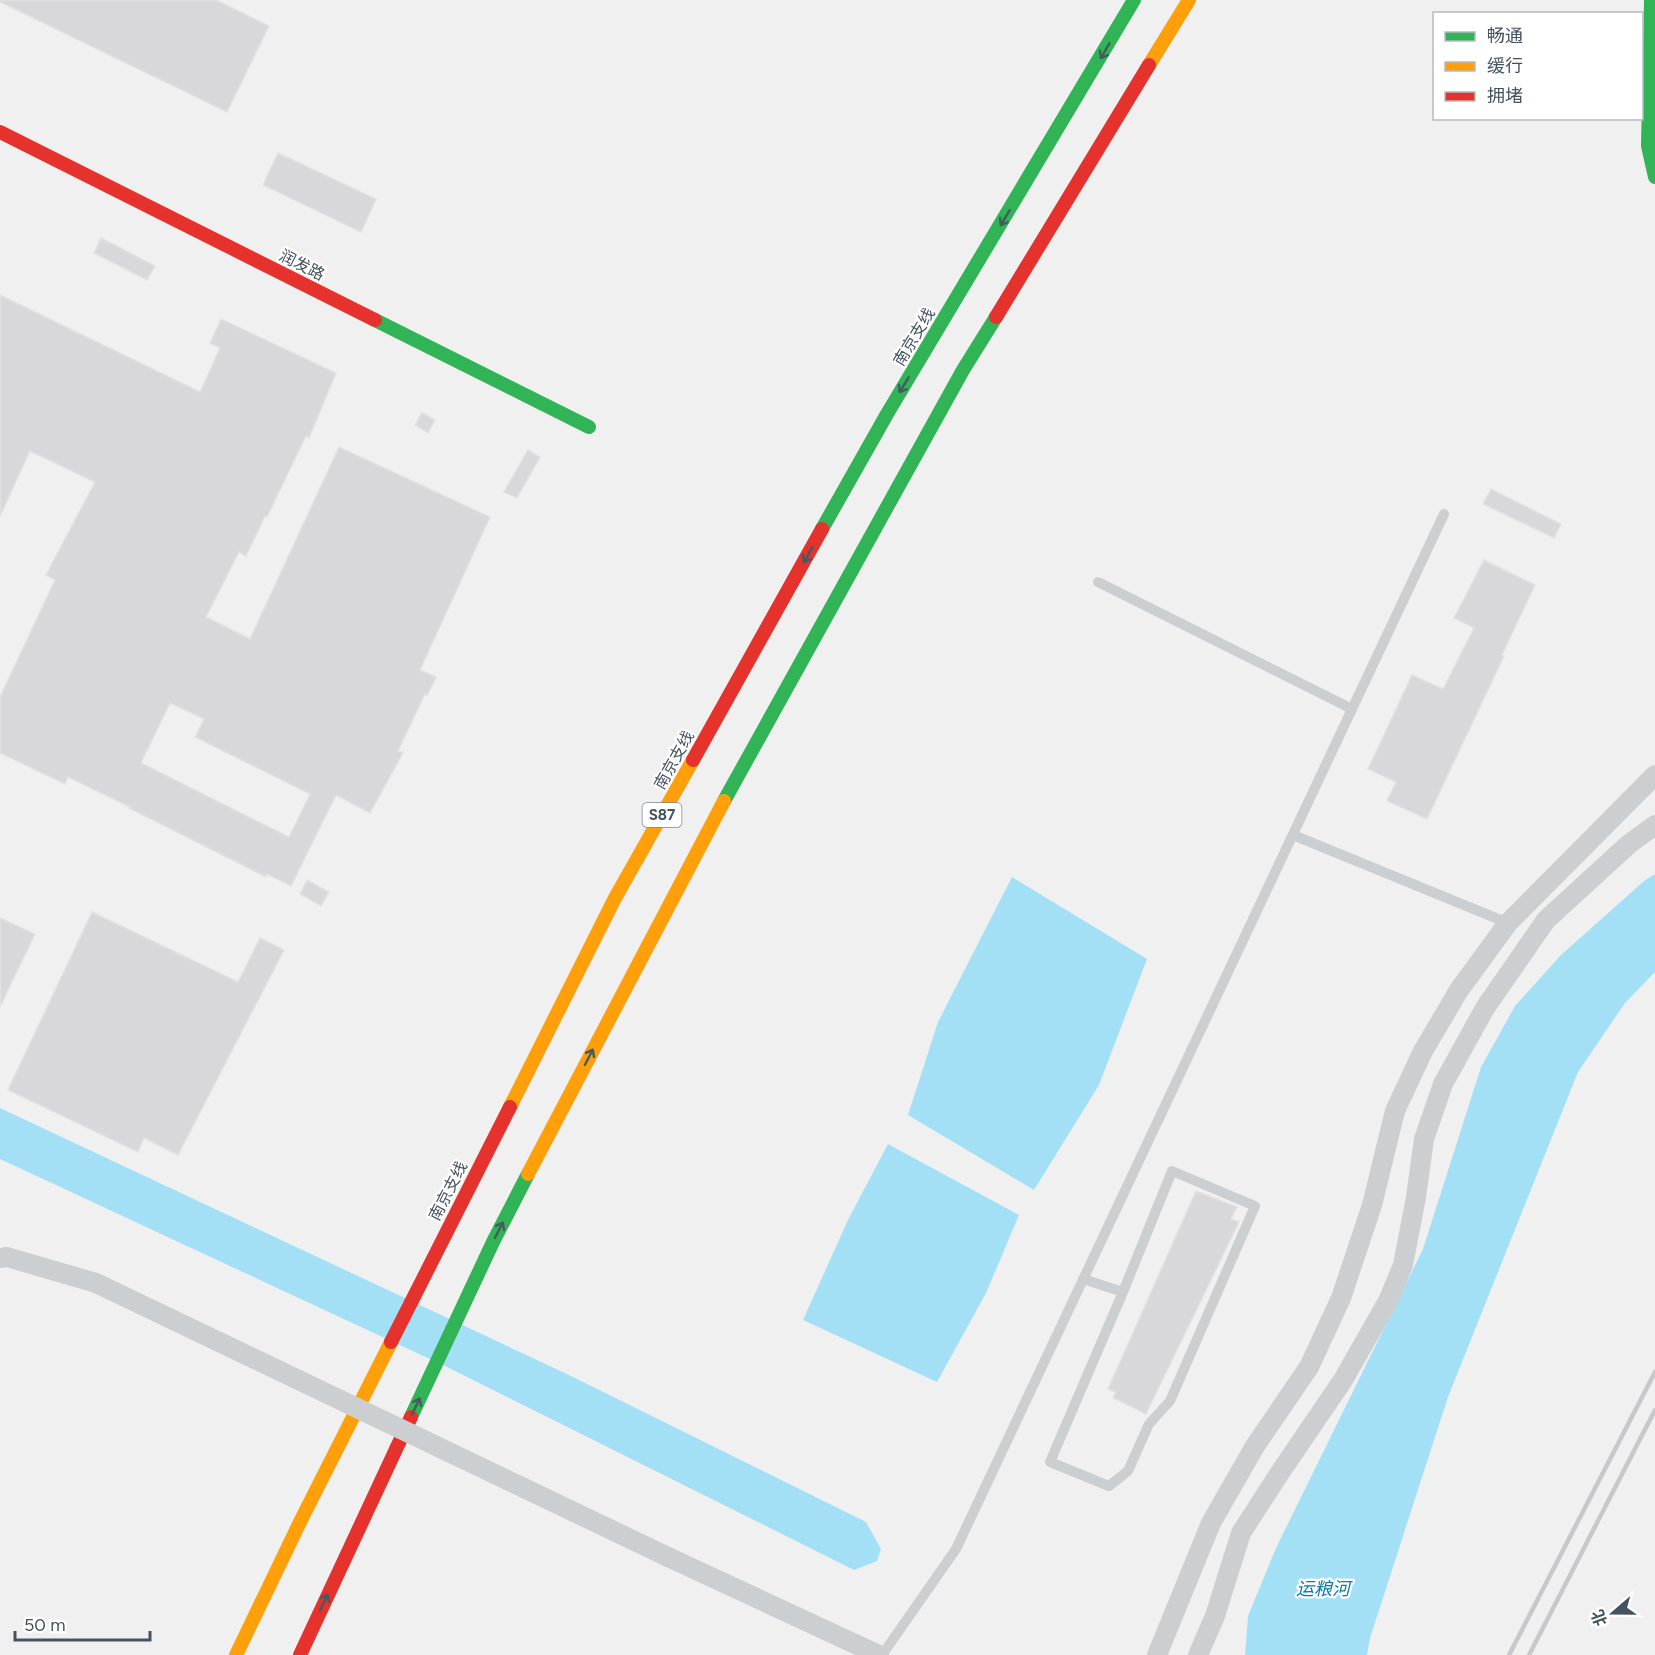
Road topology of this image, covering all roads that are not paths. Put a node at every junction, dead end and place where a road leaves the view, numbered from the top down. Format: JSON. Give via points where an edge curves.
{"nodes":[{"id":1,"x":1134,"y":0,"type":"edge"},
{"id":2,"x":1189,"y":0,"type":"edge"},
{"id":3,"x":1651,"y":0,"type":"edge"},
{"id":4,"x":0,"y":132,"type":"edge"},
{"id":5,"x":1655,"y":177,"type":"edge"},
{"id":6,"x":589,"y":427,"type":"dead end"},
{"id":7,"x":1444,"y":514,"type":"dead end"},
{"id":8,"x":1098,"y":582,"type":"dead end"},
{"id":9,"x":1352,"y":709,"type":"junction"},
{"id":10,"x":1655,"y":775,"type":"edge"},
{"id":11,"x":1655,"y":825,"type":"edge"},
{"id":12,"x":1293,"y":834,"type":"junction"},
{"id":13,"x":1508,"y":923,"type":"junction"},
{"id":14,"x":0,"y":1258,"type":"edge"},
{"id":15,"x":1083,"y":1279,"type":"junction"},
{"id":16,"x":1123,"y":1292,"type":"junction"},
{"id":17,"x":236,"y":1655,"type":"edge"},
{"id":18,"x":300,"y":1655,"type":"edge"},
{"id":19,"x":881,"y":1655,"type":"edge"},
{"id":20,"x":1157,"y":1655,"type":"edge"},
{"id":21,"x":1198,"y":1655,"type":"edge"}],
"edges":[{"from":1,"to":17,"type":"main road","name":"南京支线","number":"S87","one_way":true,"via":[[887,414],[615,898]]},
{"from":18,"to":2,"type":"main road","number":"S87","one_way":true,"via":[[493,1242],[694,855],[963,370]]},
{"from":3,"to":5,"type":"main road","via":[[1648,146]]},
{"from":4,"to":6,"type":"main road","name":"润发路"},
{"from":7,"to":9,"type":"lane"},
{"from":8,"to":9,"type":"lane"},
{"from":9,"to":12,"type":"lane"},
{"from":10,"to":13,"type":"street"},
{"from":11,"to":21,"type":"street","via":[[1546,920],[1485,1008],[1443,1084],[1424,1139],[1403,1265],[1388,1301],[1343,1380],[1241,1533],[1215,1616]]},
{"from":12,"to":13,"type":"lane"},
{"from":12,"to":15,"type":"lane"},
{"from":13,"to":20,"type":"street","via":[[1459,990],[1423,1051],[1395,1111],[1372,1205],[1341,1298],[1309,1367],[1255,1446],[1211,1523]]},
{"from":14,"to":19,"type":"street","bridge":true,"via":[[96,1283]]},
{"from":15,"to":16,"type":"lane"},
{"from":15,"to":19,"type":"lane","via":[[956,1549]]},
{"from":16,"to":16,"type":"lane","via":[[1050,1462],[1109,1486],[1128,1471],[1149,1425],[1170,1401],[1255,1206],[1173,1171]]}]}
